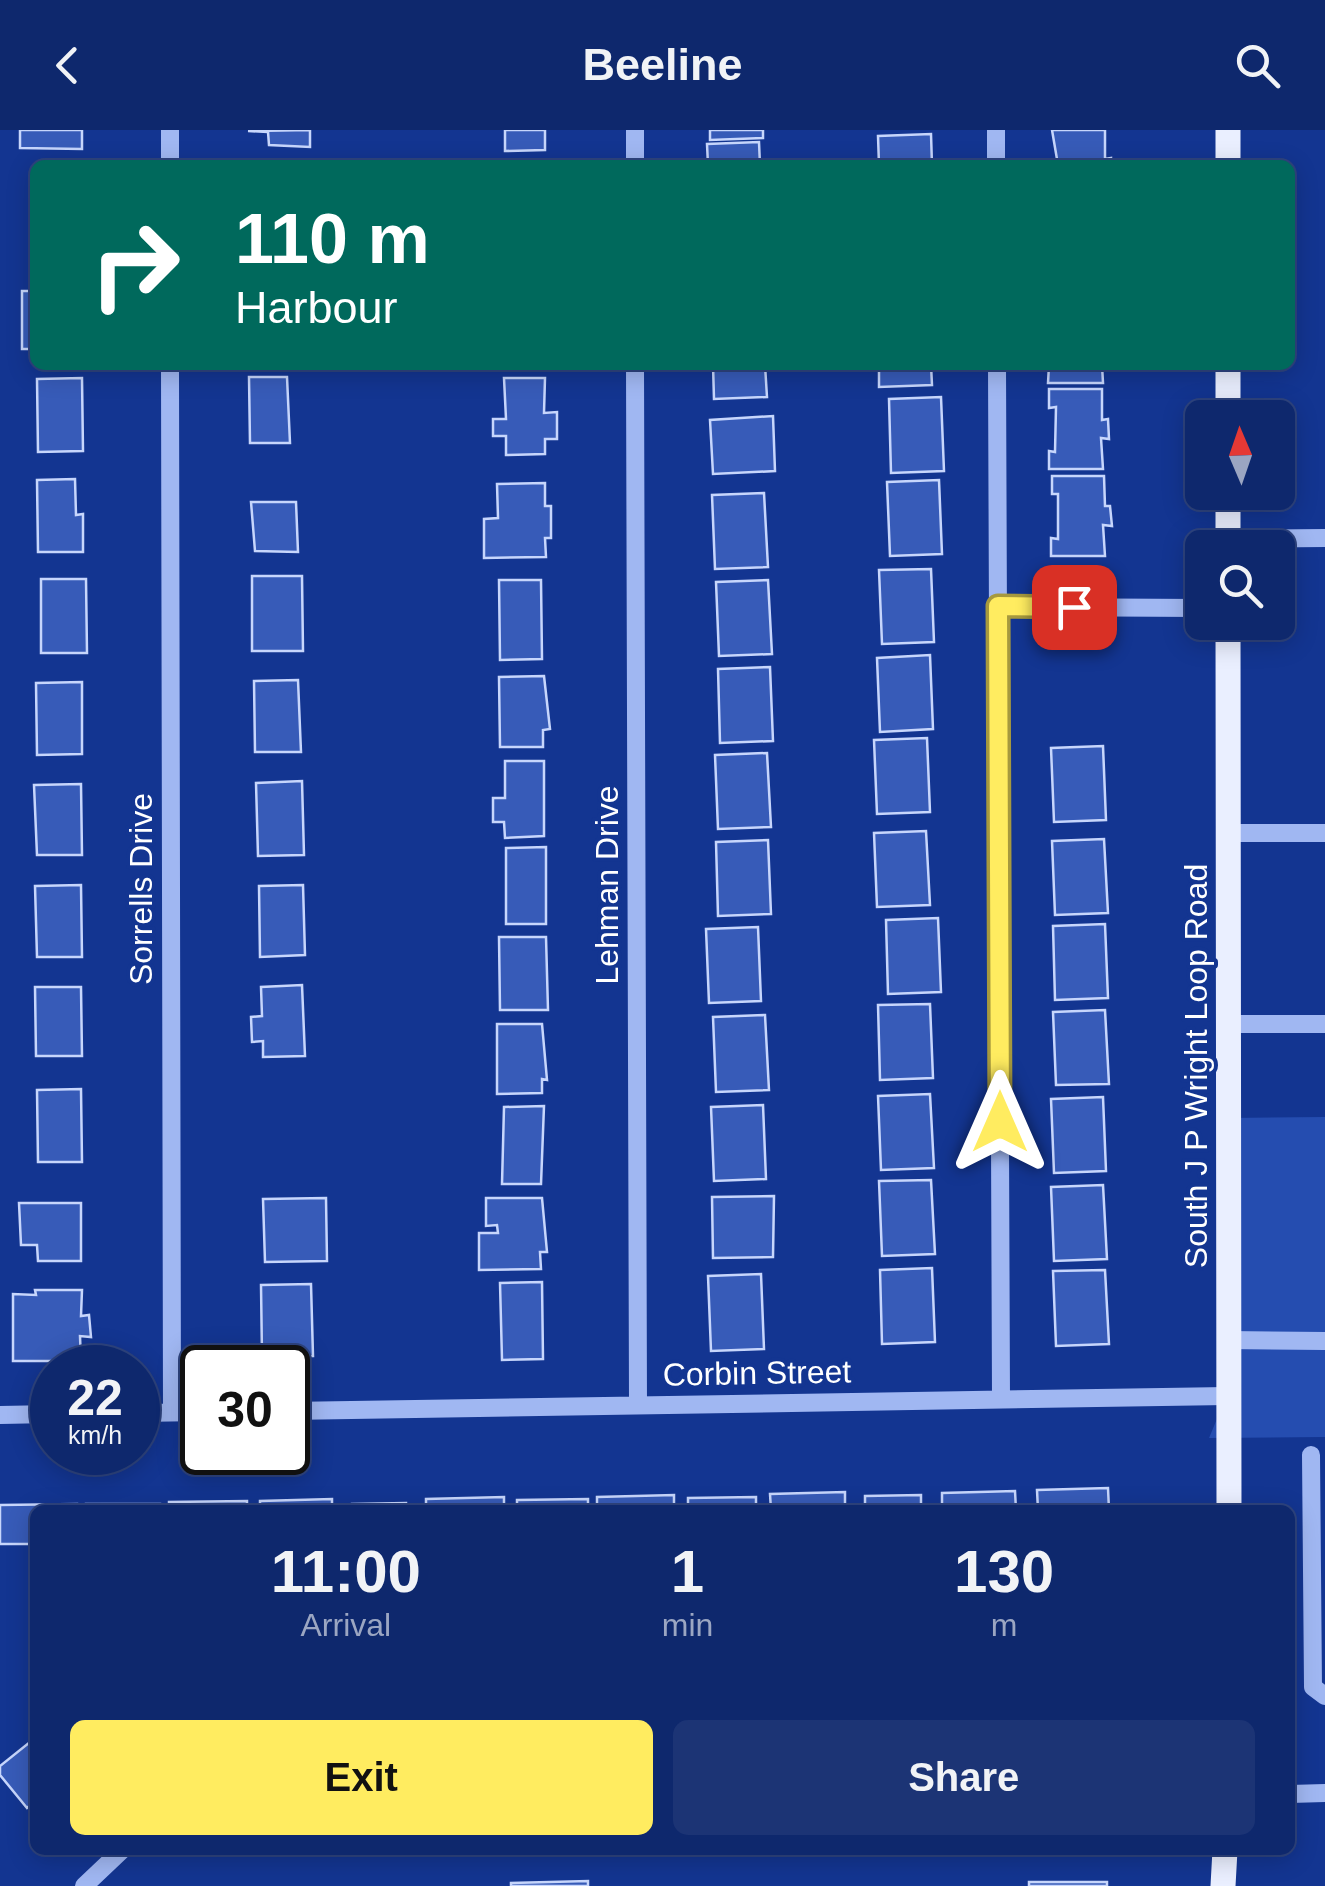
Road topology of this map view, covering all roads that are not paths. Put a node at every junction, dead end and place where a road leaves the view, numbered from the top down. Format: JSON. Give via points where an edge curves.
{"nodes":[{"id":1,"x":170,"y":130,"type":"edge"},
{"id":2,"x":635,"y":130,"type":"edge"},
{"id":3,"x":996,"y":130,"type":"edge"},
{"id":4,"x":1228,"y":130,"type":"edge"},
{"id":5,"x":170,"y":160,"type":"edge"},
{"id":6,"x":635,"y":160,"type":"edge"},
{"id":7,"x":996,"y":160,"type":"edge"},
{"id":8,"x":1228,"y":160,"type":"edge"},
{"id":9,"x":170,"y":370,"type":"edge"},
{"id":10,"x":636,"y":370,"type":"edge"},
{"id":11,"x":997,"y":370,"type":"edge"},
{"id":12,"x":1228,"y":370,"type":"edge"},
{"id":13,"x":1228,"y":400,"type":"edge"},
{"id":14,"x":1325,"y":538,"type":"edge"},
{"id":15,"x":1295,"y":540,"type":"edge"},
{"id":16,"x":998,"y":606,"type":"junction"},
{"id":17,"x":1185,"y":608,"type":"edge"},
{"id":18,"x":1228,"y":640,"type":"edge"},
{"id":19,"x":1229,"y":833,"type":"junction"},
{"id":20,"x":1325,"y":833,"type":"edge"},
{"id":21,"x":1229,"y":1024,"type":"junction"},
{"id":22,"x":1325,"y":1024,"type":"edge"},
{"id":23,"x":1227,"y":1340,"type":"junction"},
{"id":24,"x":1325,"y":1341,"type":"edge"},
{"id":25,"x":1227,"y":1396,"type":"junction"},
{"id":26,"x":1001,"y":1399,"type":"junction"},
{"id":27,"x":638,"y":1405,"type":"junction"},
{"id":28,"x":310,"y":1410,"type":"edge"},
{"id":29,"x":160,"y":1412,"type":"edge"},
{"id":30,"x":172,"y":1412,"type":"junction"},
{"id":31,"x":180,"y":1412,"type":"edge"},
{"id":32,"x":30,"y":1414,"type":"edge"},
{"id":33,"x":0,"y":1415,"type":"edge"},
{"id":34,"x":1311,"y":1455,"type":"dead end"},
{"id":35,"x":1229,"y":1505,"type":"edge"},
{"id":36,"x":1325,"y":1696,"type":"edge"},
{"id":37,"x":1325,"y":1793,"type":"edge"},
{"id":38,"x":1295,"y":1794,"type":"edge"},
{"id":39,"x":117,"y":1855,"type":"edge"},
{"id":40,"x":1225,"y":1855,"type":"edge"},
{"id":41,"x":84,"y":1886,"type":"edge"},
{"id":42,"x":1224,"y":1886,"type":"edge"}],
"edges":[{"from":1,"to":5,"type":"street"},
{"from":2,"to":6,"type":"street"},
{"from":3,"to":7,"type":"street"},
{"from":4,"to":8,"type":"main road"},
{"from":9,"to":30,"type":"street","name":"Sorrells Drive"},
{"from":10,"to":27,"type":"street","name":"Lehman Drive"},
{"from":11,"to":16,"type":"street"},
{"from":12,"to":13,"type":"main road"},
{"from":14,"to":15,"type":"street"},
{"from":16,"to":17,"type":"street"},
{"from":16,"to":26,"type":"street"},
{"from":18,"to":19,"type":"main road","name":"South J P Wright Loop Road"},
{"from":19,"to":20,"type":"street"},
{"from":19,"to":21,"type":"main road","name":"South J P Wright Loop Road"},
{"from":21,"to":22,"type":"street"},
{"from":21,"to":23,"type":"main road","name":"South J P Wright Loop Road"},
{"from":23,"to":24,"type":"street"},
{"from":23,"to":25,"type":"main road","name":"South J P Wright Loop Road"},
{"from":25,"to":26,"type":"street","name":"Corbin Street"},
{"from":25,"to":35,"type":"main road","name":"South J P Wright Loop Road"},
{"from":26,"to":27,"type":"street","name":"Corbin Street"},
{"from":27,"to":28,"type":"street","name":"Corbin Street"},
{"from":29,"to":30,"type":"street"},
{"from":30,"to":31,"type":"street"},
{"from":32,"to":33,"type":"street"},
{"from":34,"to":36,"type":"street","via":[[1313,1686]]},
{"from":37,"to":38,"type":"street"},
{"from":39,"to":41,"type":"street"},
{"from":40,"to":42,"type":"main road"}]}
